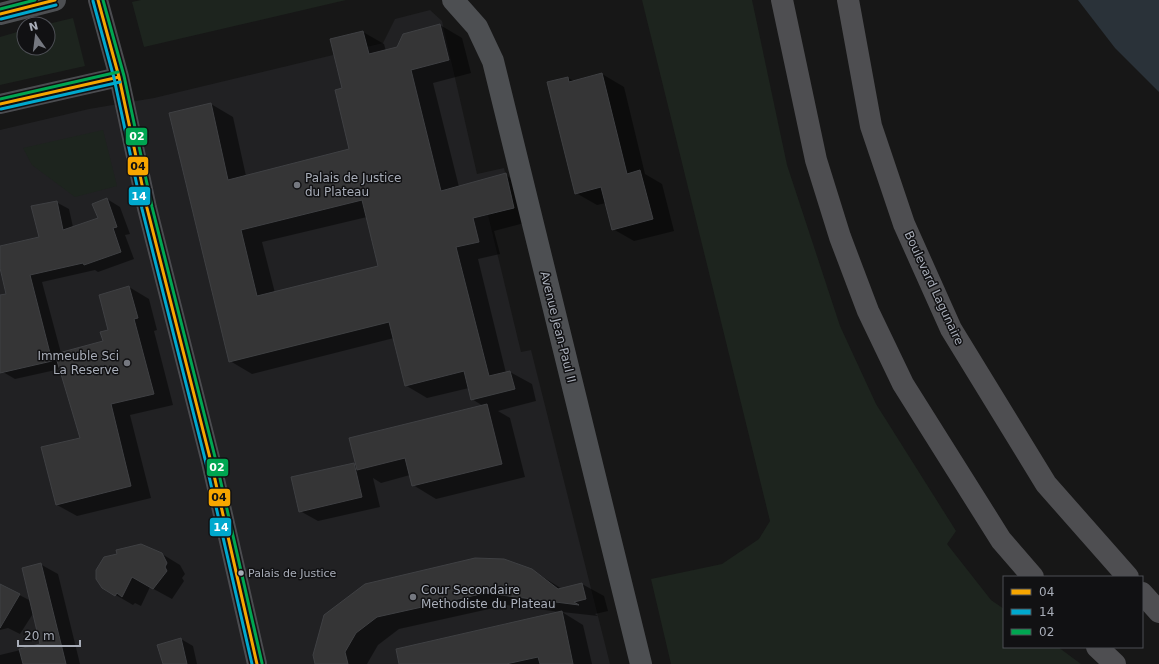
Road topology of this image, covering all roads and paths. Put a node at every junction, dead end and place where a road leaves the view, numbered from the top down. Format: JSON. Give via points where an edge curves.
{"nodes":[{"id":1,"x":55,"y":0,"type":"edge"},
{"id":2,"x":98,"y":0,"type":"edge"},
{"id":3,"x":453,"y":0,"type":"edge"},
{"id":4,"x":782,"y":0,"type":"edge"},
{"id":5,"x":848,"y":0,"type":"edge"},
{"id":6,"x":0,"y":14,"type":"edge"},
{"id":7,"x":119,"y":77,"type":"junction"},
{"id":8,"x":0,"y":104,"type":"edge"},
{"id":9,"x":1032,"y":576,"type":"edge"},
{"id":10,"x":1127,"y":576,"type":"edge"},
{"id":11,"x":1143,"y":594,"type":"edge"},
{"id":12,"x":1159,"y":612,"type":"edge"},
{"id":13,"x":1098,"y":648,"type":"edge"},
{"id":14,"x":257,"y":664,"type":"edge"},
{"id":15,"x":641,"y":664,"type":"edge"},
{"id":16,"x":1115,"y":664,"type":"edge"}],
"edges":[{"from":1,"to":6,"type":"main road"},
{"from":2,"to":7,"type":"street"},
{"from":3,"to":15,"type":"main road","name":"Avenue Jean-Paul II","via":[[477,27],[493,61]]},
{"from":4,"to":9,"type":"highway","via":[[816,160],[840,237],[868,311],[903,384],[1001,540]]},
{"from":5,"to":10,"type":"highway","name":"Boulevard Lagunaire","via":[[871,126],[904,224],[951,330],[1046,484]]},
{"from":7,"to":8,"type":"street"},
{"from":7,"to":14,"type":"street","via":[[147,208],[211,462]]},
{"from":11,"to":12,"type":"highway"},
{"from":13,"to":16,"type":"highway"}]}
